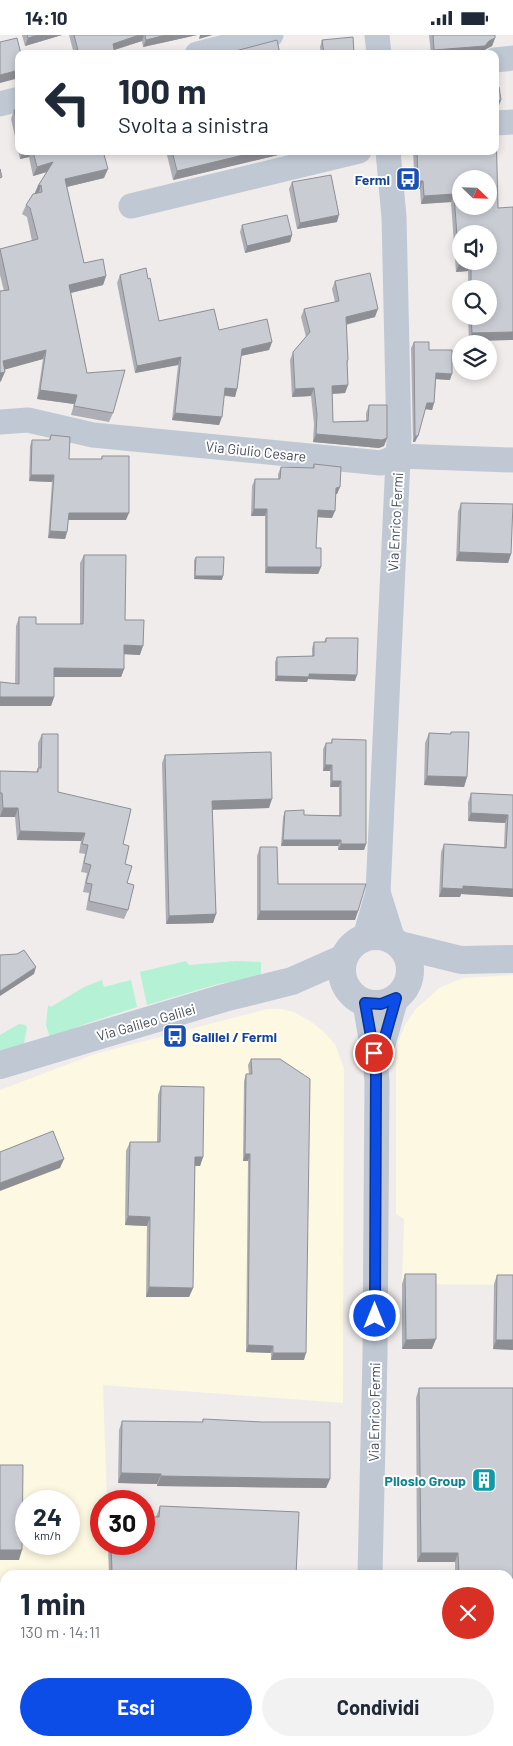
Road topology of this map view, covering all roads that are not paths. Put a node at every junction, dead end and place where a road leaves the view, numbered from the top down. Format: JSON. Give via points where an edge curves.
{"nodes":[{"id":1,"x":271,"y":35,"type":"edge"},
{"id":2,"x":377,"y":35,"type":"edge"},
{"id":3,"x":213,"y":50,"type":"edge"},
{"id":4,"x":379,"y":50,"type":"edge"},
{"id":5,"x":513,"y":58,"type":"edge"},
{"id":6,"x":499,"y":60,"type":"edge"},
{"id":7,"x":15,"y":100,"type":"edge"},
{"id":8,"x":0,"y":104,"type":"edge"},
{"id":9,"x":513,"y":122,"type":"edge"},
{"id":10,"x":499,"y":123,"type":"edge"},
{"id":11,"x":342,"y":155,"type":"edge"},
{"id":12,"x":388,"y":155,"type":"edge"},
{"id":13,"x":131,"y":206,"type":"dead end"},
{"id":14,"x":0,"y":422,"type":"edge"},
{"id":15,"x":398,"y":456,"type":"junction"},
{"id":16,"x":513,"y":460,"type":"edge"},
{"id":17,"x":378,"y":892,"type":"junction"},
{"id":18,"x":365,"y":937,"type":"junction"},
{"id":19,"x":397,"y":943,"type":"junction"},
{"id":20,"x":344,"y":958,"type":"junction"},
{"id":21,"x":513,"y":959,"type":"edge"},
{"id":22,"x":461,"y":960,"type":"junction"},
{"id":23,"x":292,"y":981,"type":"junction"},
{"id":24,"x":402,"y":992,"type":"junction"},
{"id":25,"x":357,"y":997,"type":"junction"},
{"id":26,"x":0,"y":1065,"type":"edge"},
{"id":27,"x":376,"y":1069,"type":"junction"},
{"id":28,"x":370,"y":1570,"type":"edge"}],
"edges":[{"from":1,"to":3,"type":"street"},
{"from":2,"to":4,"type":"street"},
{"from":5,"to":6,"type":"street"},
{"from":7,"to":8,"type":"street"},
{"from":9,"to":10,"type":"street"},
{"from":11,"to":13,"type":"street"},
{"from":12,"to":15,"type":"street","name":"Via Enrico Fermi","via":[[394,217]]},
{"from":14,"to":15,"type":"street","name":"Via Giulio Cesare","via":[[28,420],[93,435],[380,463]]},
{"from":15,"to":16,"type":"street","name":"Via Giulio Cesare"},
{"from":15,"to":17,"type":"street","name":"Via Enrico Fermi"},
{"from":17,"to":18,"type":"street","name":"Via Enrico Fermi"},
{"from":17,"to":19,"type":"street","name":"Via Enrico Fermi"},
{"from":18,"to":19,"type":"street","via":[[380,936]]},
{"from":18,"to":20,"type":"street","via":[[352,946]]},
{"from":19,"to":22,"type":"street"},
{"from":19,"to":24,"type":"street","via":[[410,964]]},
{"from":20,"to":23,"type":"street","name":"Via Galileo Galilei"},
{"from":20,"to":25,"type":"street","via":[[342,976]]},
{"from":21,"to":22,"type":"street"},
{"from":22,"to":24,"type":"street"},
{"from":23,"to":25,"type":"street","name":"Via Galileo Galilei"},
{"from":23,"to":26,"type":"street","name":"Via Galileo Galilei"},
{"from":24,"to":25,"type":"street","via":[[381,1004]]},
{"from":24,"to":27,"type":"street","name":"Via Enrico Fermi"},
{"from":25,"to":27,"type":"street","name":"Via Enrico Fermi"},
{"from":27,"to":28,"type":"street","name":"Via Enrico Fermi"}]}
